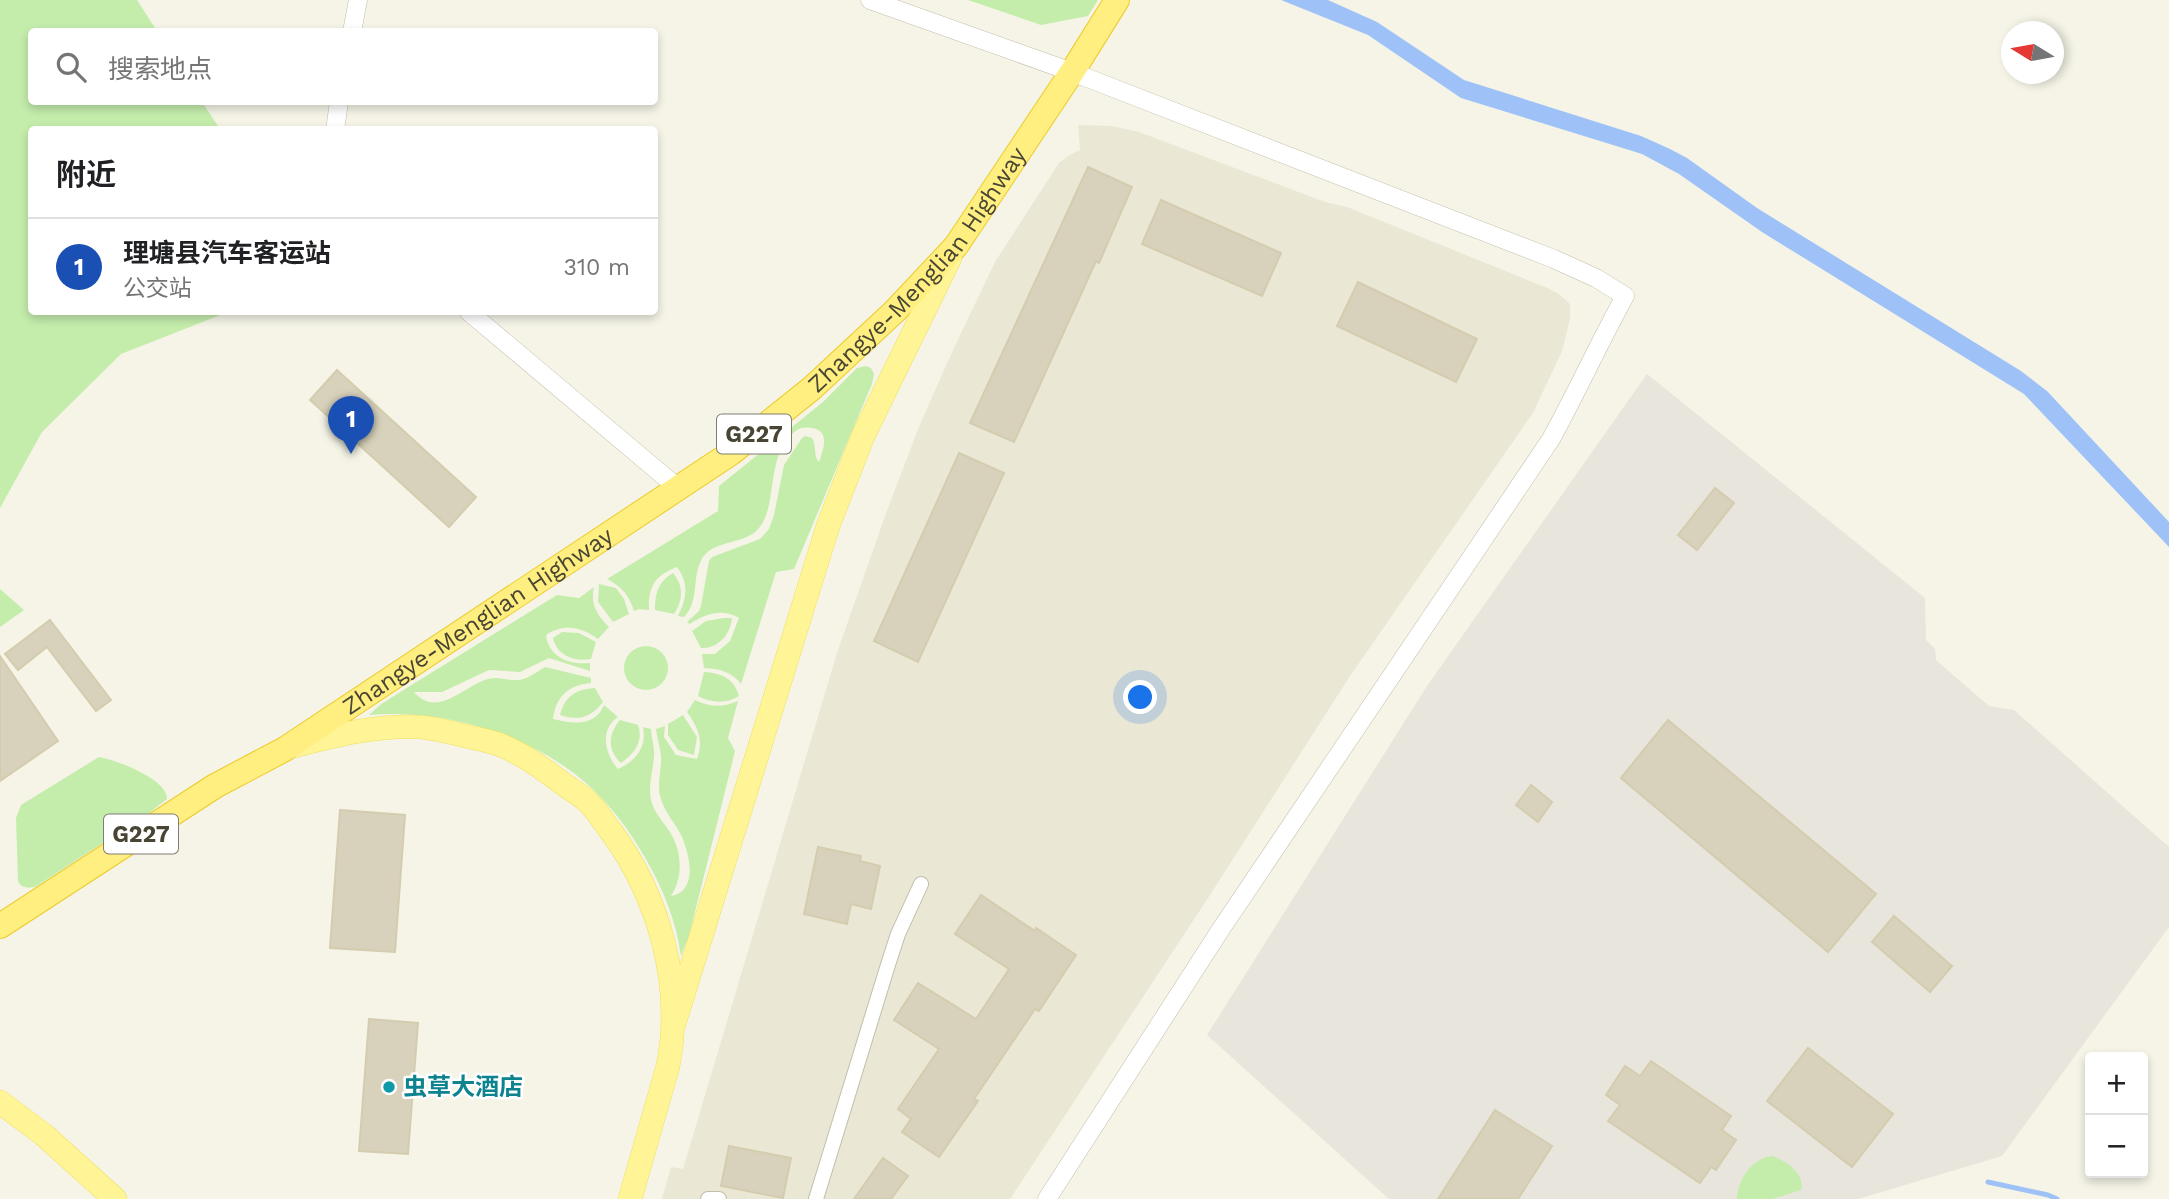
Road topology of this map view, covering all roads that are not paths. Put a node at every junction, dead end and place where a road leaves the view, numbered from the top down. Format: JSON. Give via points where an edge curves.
{"nodes":[{"id":1,"x":358,"y":0,"type":"edge"},
{"id":2,"x":870,"y":0,"type":"edge"},
{"id":3,"x":1116,"y":2,"type":"edge"},
{"id":4,"x":353,"y":28,"type":"edge"},
{"id":5,"x":1072,"y":72,"type":"junction"},
{"id":6,"x":339,"y":105,"type":"edge"},
{"id":7,"x":336,"y":126,"type":"edge"},
{"id":8,"x":956,"y":246,"type":"junction"},
{"id":9,"x":473,"y":315,"type":"edge"},
{"id":10,"x":678,"y":488,"type":"junction"},
{"id":11,"x":285,"y":749,"type":"junction"},
{"id":12,"x":921,"y":884,"type":"dead end"},
{"id":13,"x":0,"y":926,"type":"edge"},
{"id":14,"x":673,"y":1027,"type":"junction"},
{"id":15,"x":0,"y":1102,"type":"edge"},
{"id":16,"x":115,"y":1199,"type":"edge"},
{"id":17,"x":630,"y":1199,"type":"edge"},
{"id":18,"x":708,"y":1199,"type":"edge"},
{"id":19,"x":719,"y":1199,"type":"edge"},
{"id":20,"x":816,"y":1199,"type":"edge"},
{"id":21,"x":1047,"y":1199,"type":"edge"}],
"edges":[{"from":1,"to":4,"type":"street"},
{"from":2,"to":5,"type":"street"},
{"from":3,"to":5,"type":"highway","name":"Zhangye-Menglian Highway","number":"G227"},
{"from":5,"to":8,"type":"highway","name":"Zhangye-Menglian Highway","number":"G227"},
{"from":5,"to":21,"type":"street","via":[[1554,259],[1625,296],[1551,439],[1221,929]]},
{"from":6,"to":7,"type":"street"},
{"from":8,"to":10,"type":"highway","name":"Zhangye-Menglian Highway","number":"G227","via":[[811,389],[731,453]]},
{"from":8,"to":14,"type":"main road","via":[[863,436],[828,526]]},
{"from":9,"to":10,"type":"street"},
{"from":10,"to":11,"type":"highway","name":"Zhangye-Menglian Highway","number":"G227"},
{"from":11,"to":13,"type":"highway","number":"G227","via":[[215,786]]},
{"from":11,"to":14,"type":"main road","via":[[358,731],[421,727],[498,744],[553,776],[587,801],[638,873],[662,939]]},
{"from":12,"to":20,"type":"street","via":[[898,934]]},
{"from":14,"to":17,"type":"main road","via":[[668,1066]]},
{"from":15,"to":16,"type":"main road"},
{"from":18,"to":19,"type":"street"}]}
